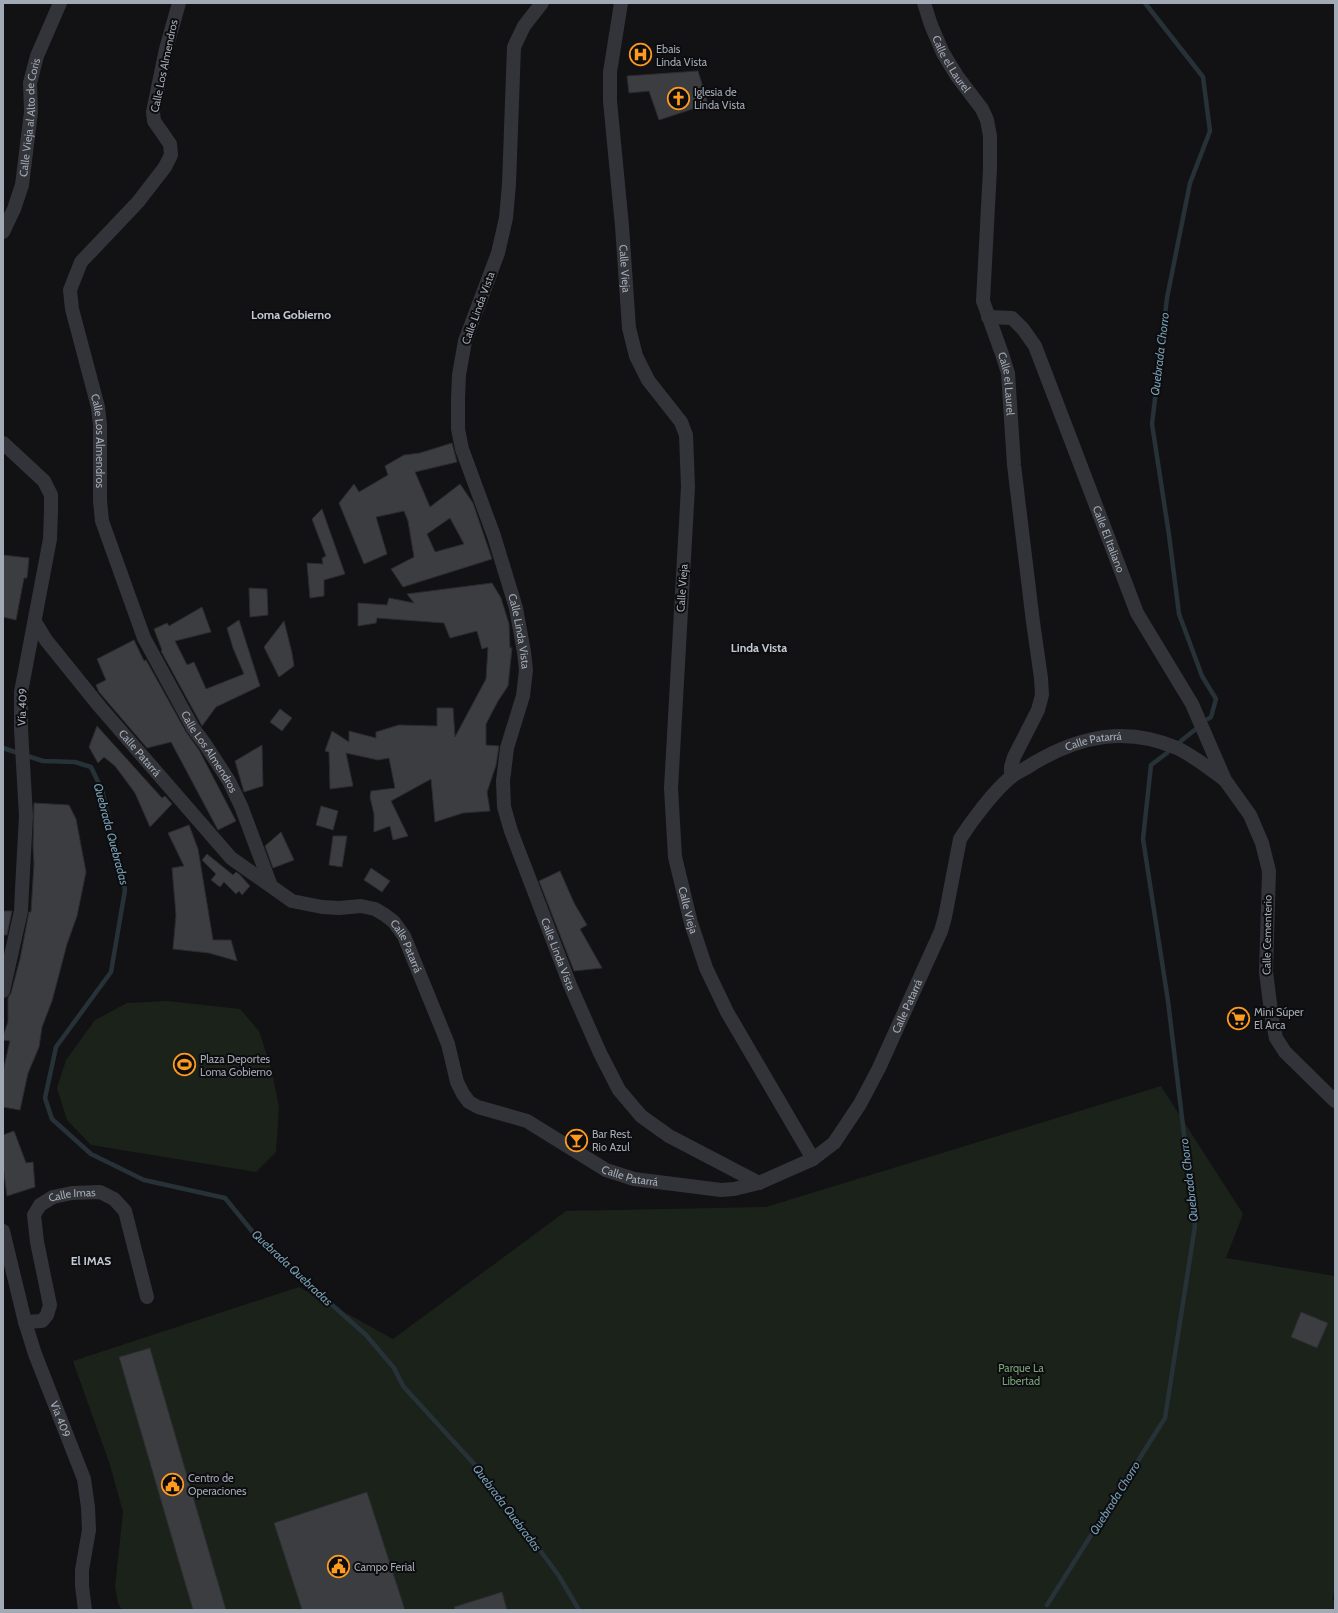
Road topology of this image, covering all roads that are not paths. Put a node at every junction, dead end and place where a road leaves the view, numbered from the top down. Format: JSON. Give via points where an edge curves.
{"nodes":[{"id":1,"x":60,"y":3,"type":"edge"},
{"id":2,"x":179,"y":3,"type":"edge"},
{"id":3,"x":542,"y":3,"type":"edge"},
{"id":4,"x":621,"y":3,"type":"edge"},
{"id":5,"x":924,"y":3,"type":"edge"},
{"id":6,"x":3,"y":232,"type":"edge"},
{"id":7,"x":988,"y":317,"type":"junction"},
{"id":8,"x":3,"y":443,"type":"edge"},
{"id":9,"x":35,"y":622,"type":"junction"},
{"id":10,"x":1011,"y":777,"type":"junction"},
{"id":11,"x":1225,"y":780,"type":"junction"},
{"id":12,"x":271,"y":886,"type":"junction"},
{"id":13,"x":3,"y":991,"type":"edge"},
{"id":14,"x":1335,"y":1101,"type":"edge"},
{"id":15,"x":813,"y":1159,"type":"junction"},
{"id":16,"x":759,"y":1183,"type":"junction"},
{"id":17,"x":3,"y":1231,"type":"edge"},
{"id":18,"x":146,"y":1297,"type":"dead end"},
{"id":19,"x":26,"y":1322,"type":"junction"},
{"id":20,"x":85,"y":1610,"type":"edge"}],
"edges":[{"from":1,"to":6,"type":"street","name":"Calle Vieja al Alto de Coris","via":[[37,56],[30,84],[31,112],[22,185]]},
{"from":2,"to":12,"type":"street","name":"Calle Los Almendros","via":[[153,112],[154,121],[170,144],[171,155],[138,202],[81,262],[70,290],[72,309],[98,407],[102,521],[144,638],[193,728],[229,781]]},
{"from":3,"to":16,"type":"street","name":"Calle Linda Vista","via":[[524,26],[514,47],[506,218],[498,253],[465,341],[458,390],[458,429],[462,449],[494,536],[516,608],[526,670],[523,696],[504,763],[504,807],[510,832],[570,985],[619,1090],[641,1116],[669,1136]]},
{"from":4,"to":15,"type":"street","name":"Calle Vieja","via":[[610,72],[610,101],[629,328],[636,356],[648,380],[681,422],[686,435],[688,487],[671,788],[675,857],[691,922],[706,968],[727,1012]]},
{"from":5,"to":7,"type":"street","name":"Calle el Laurel","via":[[944,52],[957,76],[982,109],[988,126],[991,149],[983,301]]},
{"from":7,"to":10,"type":"street","name":"Calle el Laurel","via":[[1008,373],[1014,465],[1042,695],[1038,710],[1014,757]]},
{"from":7,"to":11,"type":"street","name":"Calle El Italiano","via":[[1012,318],[1035,346],[1137,613],[1194,706]]},
{"from":8,"to":9,"type":"street","name":"Vía 409","via":[[44,481],[51,495],[50,539]]},
{"from":9,"to":12,"type":"street","name":"Calle Patarrá","via":[[46,640],[100,707],[231,858]]},
{"from":9,"to":13,"type":"street","name":"Vía 409","via":[[21,692],[26,816],[21,911]]},
{"from":10,"to":11,"type":"street","name":"Calle Patarrá","via":[[1046,756],[1080,741],[1105,736],[1128,736],[1176,748],[1199,760]]},
{"from":10,"to":15,"type":"street","name":"Calle Patarrá","via":[[989,800],[960,838],[946,917],[879,1068],[860,1104],[834,1143]]},
{"from":11,"to":14,"type":"street","name":"Calle Cementerio","via":[[1250,816],[1262,843],[1269,871],[1266,972],[1276,1038],[1285,1052]]},
{"from":12,"to":16,"type":"street","name":"Calle Patarrá","via":[[292,901],[322,907],[361,906],[375,909],[394,922],[404,936],[448,1044],[457,1082],[469,1102],[478,1107],[528,1121],[606,1170],[634,1179],[721,1190]]},
{"from":15,"to":16,"type":"street","name":"Calle Patarrá"},
{"from":17,"to":19,"type":"street","name":"Vía 409"},
{"from":18,"to":19,"type":"street","name":"Calle Imas","via":[[125,1211],[114,1199],[100,1192],[72,1193],[53,1197],[40,1205],[34,1215],[50,1305],[42,1321]]},
{"from":19,"to":20,"type":"street","name":"Vía 409","via":[[35,1354],[84,1479],[89,1530],[82,1570]]}]}
